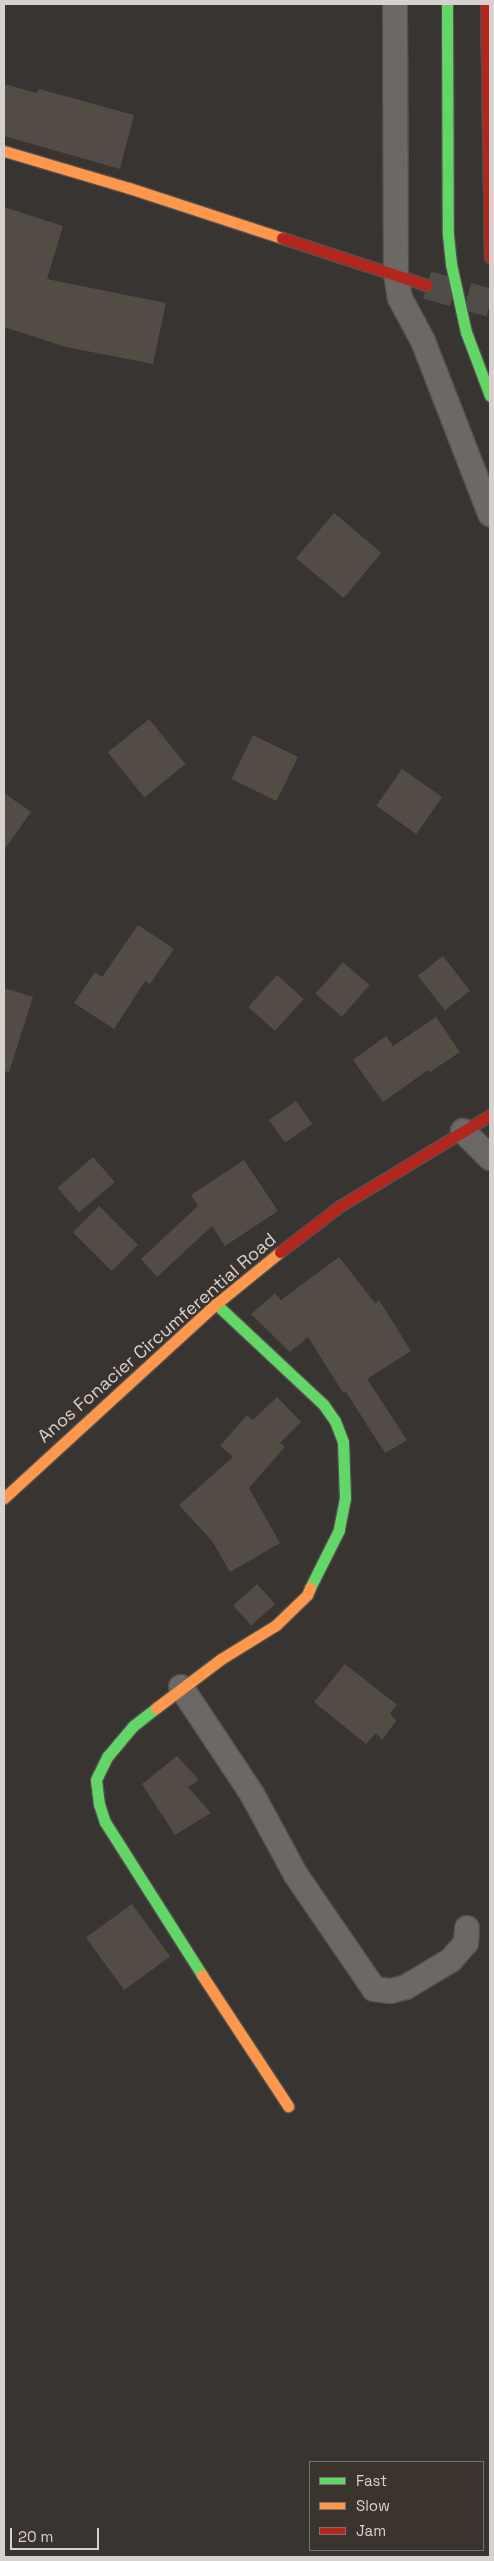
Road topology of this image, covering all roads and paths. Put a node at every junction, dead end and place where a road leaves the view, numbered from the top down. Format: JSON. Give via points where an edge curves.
{"nodes":[{"id":1,"x":395,"y":4,"type":"edge"},
{"id":2,"x":446,"y":4,"type":"edge"},
{"id":3,"x":486,"y":4,"type":"edge"},
{"id":4,"x":4,"y":151,"type":"edge"},
{"id":5,"x":490,"y":257,"type":"edge"},
{"id":6,"x":396,"y":274,"type":"junction"},
{"id":7,"x":427,"y":285,"type":"tunnel mouth"},
{"id":8,"x":490,"y":396,"type":"edge"},
{"id":9,"x":490,"y":514,"type":"edge"},
{"id":10,"x":490,"y":1115,"type":"edge"},
{"id":11,"x":463,"y":1131,"type":"junction"},
{"id":12,"x":490,"y":1158,"type":"edge"},
{"id":13,"x":216,"y":1304,"type":"junction"},
{"id":14,"x":4,"y":1498,"type":"edge"},
{"id":15,"x":181,"y":1687,"type":"junction"},
{"id":16,"x":468,"y":1928,"type":"dead end"},
{"id":17,"x":288,"y":2106,"type":"dead end"}],
"edges":[{"from":1,"to":6,"type":"street"},
{"from":2,"to":8,"type":"street","via":[[451,264],[466,332]]},
{"from":3,"to":5,"type":"street"},
{"from":4,"to":6,"type":"street"},
{"from":6,"to":7,"type":"street"},
{"from":6,"to":9,"type":"street","via":[[400,298],[423,341]]},
{"from":10,"to":11,"type":"street","name":"Anos Fonacier Circumferential Road"},
{"from":11,"to":12,"type":"street"},
{"from":11,"to":13,"type":"street","name":"Anos Fonacier Circumferential Road","via":[[340,1206]]},
{"from":13,"to":14,"type":"street","name":"Anos Fonacier Circumferential Road"},
{"from":13,"to":15,"type":"street","via":[[323,1404],[343,1442],[345,1498],[339,1530],[307,1595],[276,1625]]},
{"from":15,"to":16,"type":"street","via":[[252,1794],[296,1875],[374,1989],[391,1991],[406,1987],[451,1960],[466,1944]]},
{"from":15,"to":17,"type":"street","via":[[133,1726],[107,1757],[96,1780],[99,1804],[105,1822],[180,1942]]}]}
